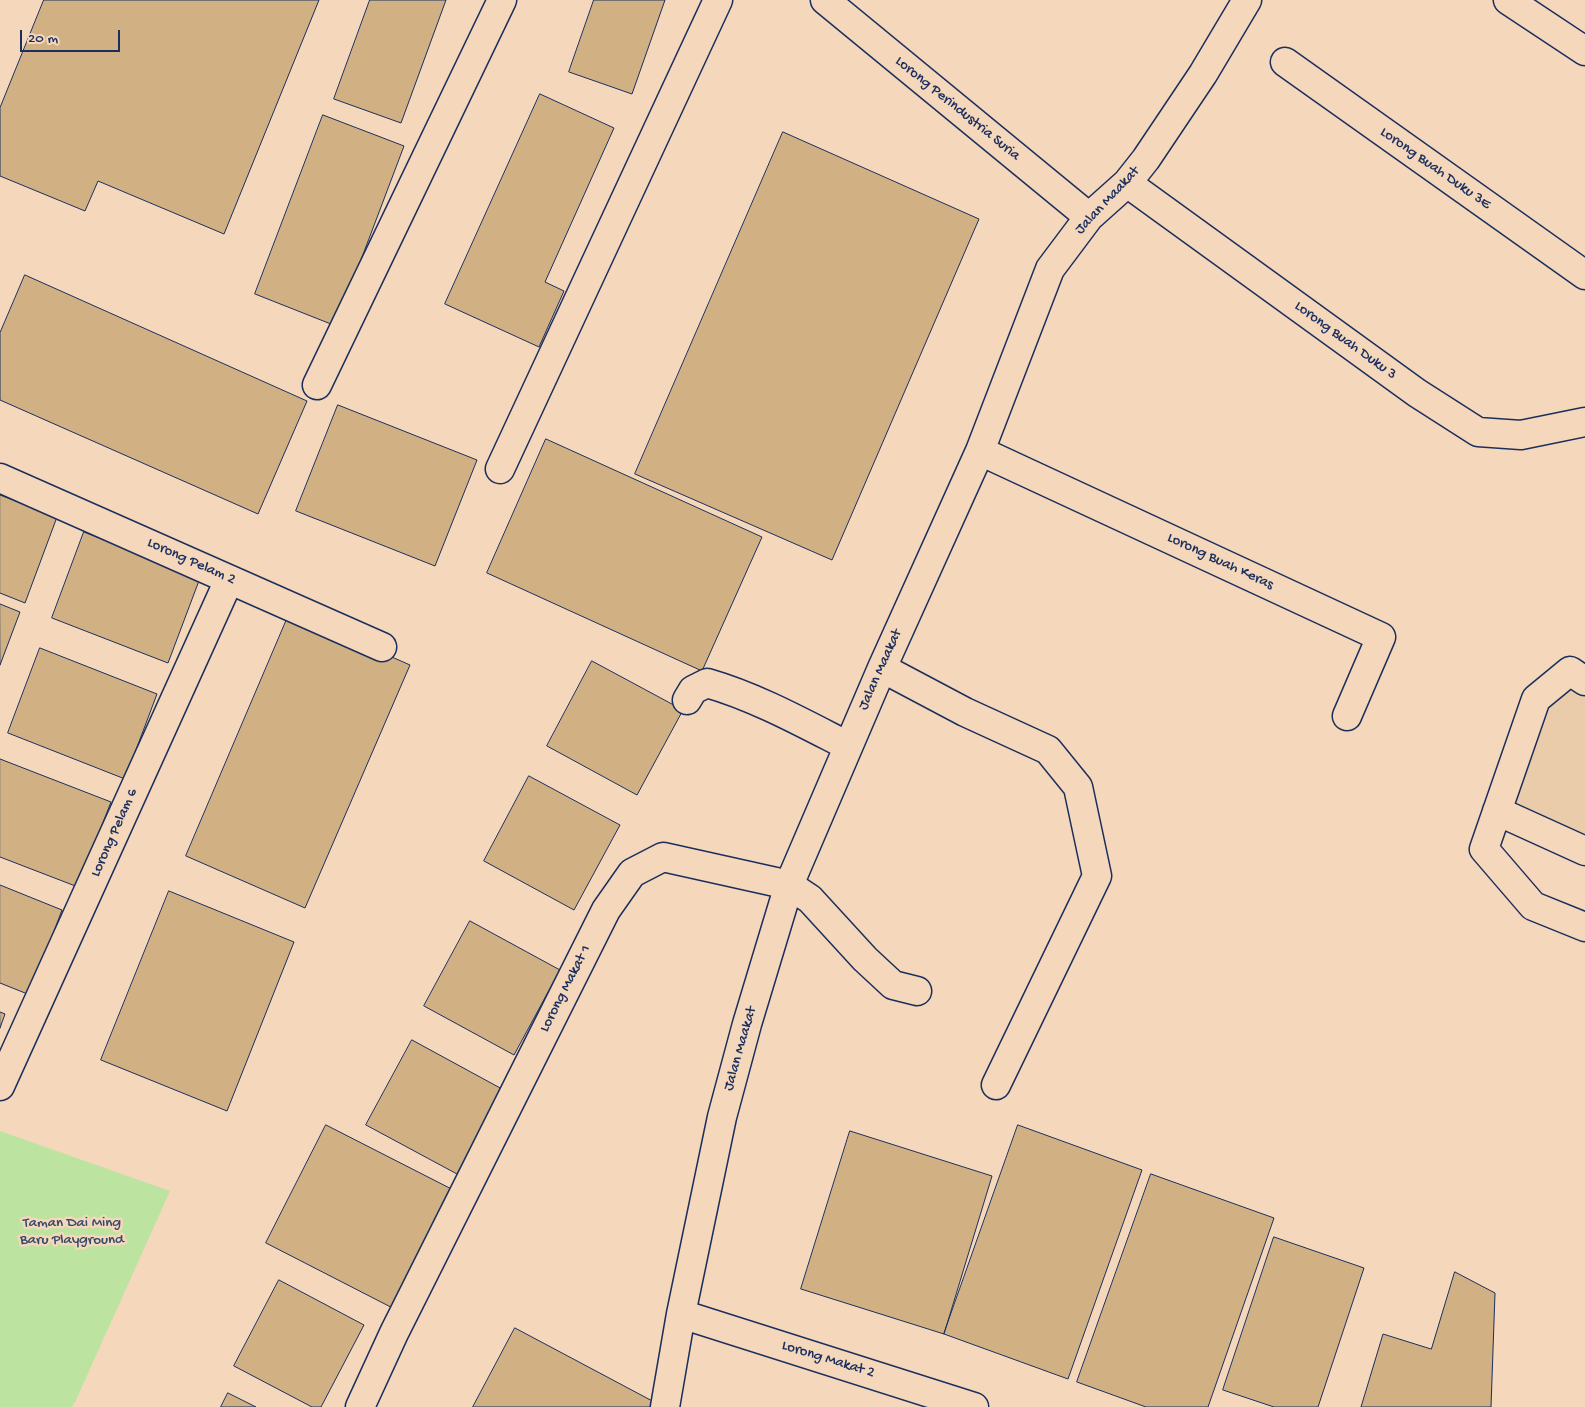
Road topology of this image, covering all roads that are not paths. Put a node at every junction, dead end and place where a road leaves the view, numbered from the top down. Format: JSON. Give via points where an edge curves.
{"nodes":[{"id":1,"x":502,"y":0,"type":"edge"},
{"id":2,"x":718,"y":0,"type":"edge"},
{"id":3,"x":825,"y":0,"type":"edge"},
{"id":4,"x":1247,"y":0,"type":"edge"},
{"id":5,"x":1508,"y":0,"type":"edge"},
{"id":6,"x":1585,"y":51,"type":"edge"},
{"id":7,"x":1285,"y":62,"type":"dead end"},
{"id":8,"x":1127,"y":183,"type":"junction"},
{"id":9,"x":1089,"y":217,"type":"junction"},
{"id":10,"x":1585,"y":276,"type":"edge"},
{"id":11,"x":317,"y":385,"type":"dead end"},
{"id":12,"x":1585,"y":422,"type":"edge"},
{"id":13,"x":980,"y":451,"type":"junction"},
{"id":14,"x":500,"y":469,"type":"dead end"},
{"id":15,"x":0,"y":478,"type":"edge"},
{"id":16,"x":229,"y":580,"type":"junction"},
{"id":17,"x":382,"y":647,"type":"dead end"},
{"id":18,"x":882,"y":668,"type":"junction"},
{"id":19,"x":1585,"y":681,"type":"edge"},
{"id":20,"x":687,"y":700,"type":"dead end"},
{"id":21,"x":1347,"y":716,"type":"dead end"},
{"id":22,"x":848,"y":746,"type":"junction"},
{"id":23,"x":1497,"y":811,"type":"junction"},
{"id":24,"x":1585,"y":851,"type":"edge"},
{"id":25,"x":789,"y":885,"type":"junction"},
{"id":26,"x":1585,"y":927,"type":"edge"},
{"id":27,"x":916,"y":991,"type":"dead end"},
{"id":28,"x":996,"y":1085,"type":"dead end"},
{"id":29,"x":0,"y":1086,"type":"edge"},
{"id":30,"x":681,"y":1314,"type":"junction"},
{"id":31,"x":947,"y":1402,"type":"edge"},
{"id":32,"x":360,"y":1407,"type":"edge"},
{"id":33,"x":665,"y":1407,"type":"edge"},
{"id":34,"x":974,"y":1407,"type":"edge"}],
"edges":[{"from":1,"to":11,"type":"street"},
{"from":2,"to":14,"type":"street"},
{"from":3,"to":9,"type":"street","name":"Lorong Perindustria Suria"},
{"from":4,"to":8,"type":"street","name":"Jalan Maakat","via":[[1203,74]]},
{"from":5,"to":6,"type":"street"},
{"from":7,"to":10,"type":"street","name":"Lorong Buah Duku 3E"},
{"from":8,"to":9,"type":"street","name":"Jalan Maakat"},
{"from":8,"to":12,"type":"street","name":"Lorong Buah Duku 3","via":[[1417,393],[1478,432],[1521,435]]},
{"from":9,"to":13,"type":"street","name":"Jalan Maakat","via":[[1050,269]]},
{"from":13,"to":18,"type":"street","name":"Jalan Maakat"},
{"from":13,"to":21,"type":"street","name":"Lorong Buah Keras","via":[[1381,637]]},
{"from":15,"to":16,"type":"street","name":"Lorong Pelam 2"},
{"from":16,"to":17,"type":"street","name":"Lorong Pelam 2"},
{"from":16,"to":29,"type":"street","name":"Lorong Pelam 6"},
{"from":18,"to":22,"type":"street","name":"Jalan Maakat"},
{"from":18,"to":28,"type":"street","via":[[965,712],[1048,750],[1078,787],[1097,876]]},
{"from":19,"to":23,"type":"street","via":[[1570,671],[1536,699]]},
{"from":20,"to":22,"type":"street","via":[[693,690],[707,683],[730,690]]},
{"from":22,"to":25,"type":"street","name":"Jalan Maakat"},
{"from":23,"to":24,"type":"street"},
{"from":23,"to":26,"type":"street","via":[[1484,849],[1534,906]]},
{"from":25,"to":27,"type":"street","name":"Lorong Makat 1","via":[[810,899],[893,985]]},
{"from":25,"to":30,"type":"street","name":"Jalan Maakat","via":[[722,1117]]},
{"from":25,"to":32,"type":"street","name":"Lorong Makat 1","via":[[663,857],[632,873],[606,910],[398,1324]]},
{"from":30,"to":31,"type":"street","name":"Lorong Makat 2"},
{"from":30,"to":33,"type":"street","name":"Jalan Maakat"},
{"from":31,"to":34,"type":"street","name":"Lorong Makat 2"}]}
